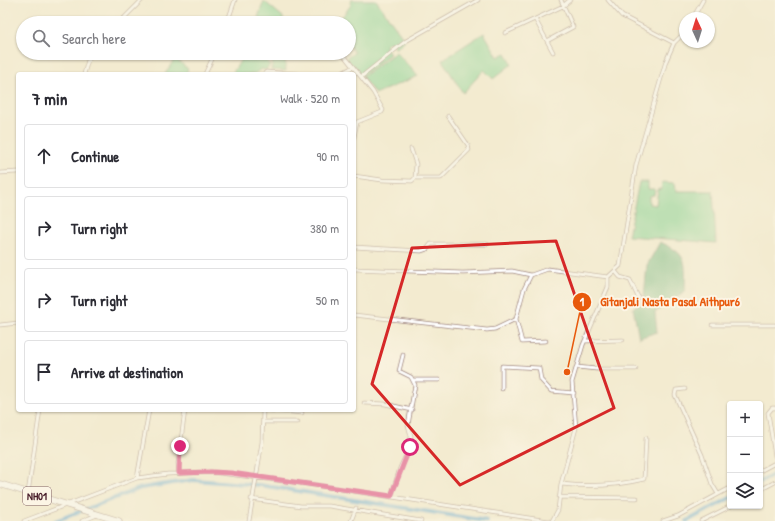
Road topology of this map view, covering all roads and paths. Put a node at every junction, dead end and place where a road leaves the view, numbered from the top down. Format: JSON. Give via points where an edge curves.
{"nodes":[{"id":1,"x":142,"y":0,"type":"edge"},
{"id":2,"x":235,"y":0,"type":"edge"},
{"id":3,"x":478,"y":0,"type":"edge"},
{"id":4,"x":561,"y":0,"type":"edge"},
{"id":5,"x":570,"y":0,"type":"edge"},
{"id":6,"x":608,"y":0,"type":"edge"},
{"id":7,"x":703,"y":0,"type":"edge"},
{"id":8,"x":563,"y":6,"type":"junction"},
{"id":9,"x":696,"y":12,"type":"edge"},
{"id":10,"x":126,"y":16,"type":"edge"},
{"id":11,"x":229,"y":16,"type":"edge"},
{"id":12,"x":535,"y":19,"type":"junction"},
{"id":13,"x":505,"y":33,"type":"dead end"},
{"id":14,"x":679,"y":38,"type":"edge"},
{"id":15,"x":547,"y":41,"type":"junction"},
{"id":16,"x":674,"y":43,"type":"junction"},
{"id":17,"x":553,"y":52,"type":"dead end"},
{"id":18,"x":88,"y":60,"type":"edge"},
{"id":19,"x":212,"y":60,"type":"edge"},
{"id":20,"x":348,"y":60,"type":"edge"},
{"id":21,"x":353,"y":67,"type":"junction"},
{"id":22,"x":85,"y":72,"type":"edge"},
{"id":23,"x":206,"y":72,"type":"edge"},
{"id":24,"x":266,"y":72,"type":"edge"},
{"id":25,"x":283,"y":72,"type":"edge"},
{"id":26,"x":344,"y":72,"type":"edge"},
{"id":27,"x":361,"y":77,"type":"junction"},
{"id":28,"x":448,"y":116,"type":"dead end"},
{"id":29,"x":356,"y":127,"type":"edge"},
{"id":30,"x":411,"y":150,"type":"dead end"},
{"id":31,"x":16,"y":172,"type":"edge"},
{"id":32,"x":0,"y":173,"type":"edge"},
{"id":33,"x":356,"y":176,"type":"edge"},
{"id":34,"x":415,"y":178,"type":"junction"},
{"id":35,"x":487,"y":244,"type":"dead end"},
{"id":36,"x":356,"y":248,"type":"edge"},
{"id":37,"x":356,"y":269,"type":"edge"},
{"id":38,"x":615,"y":271,"type":"junction"},
{"id":39,"x":531,"y":275,"type":"junction"},
{"id":40,"x":608,"y":277,"type":"junction"},
{"id":41,"x":650,"y":303,"type":"dead end"},
{"id":42,"x":356,"y":315,"type":"edge"},
{"id":43,"x":516,"y":319,"type":"junction"},
{"id":44,"x":16,"y":323,"type":"edge"},
{"id":45,"x":0,"y":325,"type":"edge"},
{"id":46,"x":712,"y":325,"type":"dead end"},
{"id":47,"x":775,"y":325,"type":"edge"},
{"id":48,"x":623,"y":340,"type":"dead end"},
{"id":49,"x":585,"y":341,"type":"junction"},
{"id":50,"x":546,"y":342,"type":"dead end"},
{"id":51,"x":403,"y":355,"type":"dead end"},
{"id":52,"x":577,"y":366,"type":"junction"},
{"id":53,"x":636,"y":369,"type":"dead end"},
{"id":54,"x":413,"y":380,"type":"junction"},
{"id":55,"x":439,"y":380,"type":"dead end"},
{"id":56,"x":502,"y":389,"type":"dead end"},
{"id":57,"x":685,"y":389,"type":"dead end"},
{"id":58,"x":574,"y":393,"type":"junction"},
{"id":59,"x":364,"y":403,"type":"dead end"},
{"id":60,"x":775,"y":408,"type":"edge"},
{"id":61,"x":412,"y":410,"type":"junction"},
{"id":62,"x":40,"y":412,"type":"edge"},
{"id":63,"x":149,"y":412,"type":"edge"},
{"id":64,"x":185,"y":412,"type":"edge"},
{"id":65,"x":263,"y":412,"type":"edge"},
{"id":66,"x":291,"y":412,"type":"edge"},
{"id":67,"x":302,"y":413,"type":"dead end"},
{"id":68,"x":264,"y":422,"type":"junction"},
{"id":69,"x":298,"y":422,"type":"dead end"},
{"id":70,"x":646,"y":438,"type":"dead end"},
{"id":71,"x":775,"y":456,"type":"edge"},
{"id":72,"x":775,"y":463,"type":"edge"},
{"id":73,"x":763,"y":469,"type":"edge"},
{"id":74,"x":179,"y":473,"type":"junction"},
{"id":75,"x":137,"y":478,"type":"junction"},
{"id":76,"x":255,"y":480,"type":"junction"},
{"id":77,"x":775,"y":482,"type":"edge"},
{"id":78,"x":0,"y":484,"type":"edge"},
{"id":79,"x":561,"y":484,"type":"junction"},
{"id":80,"x":763,"y":488,"type":"edge"},
{"id":81,"x":727,"y":490,"type":"edge"},
{"id":82,"x":28,"y":493,"type":"junction"},
{"id":83,"x":718,"y":494,"type":"junction"},
{"id":84,"x":391,"y":496,"type":"junction"},
{"id":85,"x":559,"y":497,"type":"junction"},
{"id":86,"x":637,"y":498,"type":"dead end"},
{"id":87,"x":251,"y":500,"type":"junction"},
{"id":88,"x":67,"y":504,"type":"junction"},
{"id":89,"x":727,"y":508,"type":"edge"},
{"id":90,"x":355,"y":509,"type":"junction"},
{"id":91,"x":98,"y":514,"type":"junction"},
{"id":92,"x":24,"y":521,"type":"edge"},
{"id":93,"x":82,"y":521,"type":"edge"},
{"id":94,"x":120,"y":521,"type":"edge"},
{"id":95,"x":249,"y":521,"type":"edge"},
{"id":96,"x":352,"y":521,"type":"edge"},
{"id":97,"x":421,"y":521,"type":"edge"},
{"id":98,"x":549,"y":521,"type":"edge"},
{"id":99,"x":552,"y":521,"type":"edge"},
{"id":100,"x":663,"y":521,"type":"edge"},
{"id":101,"x":701,"y":521,"type":"edge"}],
"edges":[{"from":1,"to":10,"type":"street"},
{"from":2,"to":11,"type":"street"},
{"from":3,"to":27,"type":"street","via":[[406,42]]},
{"from":4,"to":8,"type":"street"},
{"from":5,"to":8,"type":"street"},
{"from":6,"to":16,"type":"street","via":[[622,16]]},
{"from":7,"to":9,"type":"street"},
{"from":8,"to":12,"type":"street"},
{"from":8,"to":15,"type":"street","via":[[573,27]]},
{"from":12,"to":13,"type":"street"},
{"from":12,"to":15,"type":"street"},
{"from":14,"to":16,"type":"street"},
{"from":15,"to":17,"type":"street"},
{"from":16,"to":38,"type":"street","via":[[666,61],[636,165],[620,266]]},
{"from":18,"to":22,"type":"street"},
{"from":19,"to":23,"type":"street"},
{"from":20,"to":21,"type":"street"},
{"from":21,"to":26,"type":"street"},
{"from":21,"to":27,"type":"street"},
{"from":24,"to":25,"type":"street"},
{"from":27,"to":29,"type":"street","via":[[373,92],[382,112],[357,122]]},
{"from":28,"to":34,"type":"street","via":[[469,150],[441,178]]},
{"from":30,"to":34,"type":"street","via":[[416,164]]},
{"from":31,"to":32,"type":"street"},
{"from":33,"to":34,"type":"street","via":[[412,181]]},
{"from":35,"to":36,"type":"street","via":[[431,244],[422,251]]},
{"from":37,"to":39,"type":"street","via":[[463,273],[512,271]]},
{"from":38,"to":40,"type":"street"},
{"from":38,"to":41,"type":"street","via":[[620,277],[630,280],[638,297]]},
{"from":39,"to":40,"type":"street","via":[[548,269]]},
{"from":39,"to":43,"type":"street","via":[[524,289]]},
{"from":40,"to":49,"type":"street","via":[[608,287]]},
{"from":42,"to":43,"type":"street","via":[[476,330],[495,329]]},
{"from":43,"to":50,"type":"street","via":[[522,342]]},
{"from":44,"to":45,"type":"street"},
{"from":46,"to":47,"type":"street"},
{"from":48,"to":49,"type":"street"},
{"from":49,"to":52,"type":"street"},
{"from":51,"to":54,"type":"street","via":[[399,371]]},
{"from":52,"to":53,"type":"street","via":[[596,369]]},
{"from":52,"to":58,"type":"street","via":[[572,382]]},
{"from":54,"to":55,"type":"street"},
{"from":54,"to":61,"type":"street","via":[[415,385]]},
{"from":56,"to":58,"type":"street","via":[[502,366],[529,367],[539,368],[541,380],[551,391]]},
{"from":57,"to":83,"type":"street","via":[[676,390],[675,395]]},
{"from":58,"to":79,"type":"street","via":[[576,428]]},
{"from":59,"to":61,"type":"street","via":[[385,404]]},
{"from":60,"to":71,"type":"street","via":[[768,413]]},
{"from":61,"to":84,"type":"street","via":[[408,426],[411,436],[410,447]]},
{"from":62,"to":82,"type":"street"},
{"from":63,"to":75,"type":"street"},
{"from":64,"to":74,"type":"street"},
{"from":65,"to":68,"type":"street"},
{"from":66,"to":67,"type":"street"},
{"from":68,"to":69,"type":"street"},
{"from":68,"to":76,"type":"street"},
{"from":70,"to":79,"type":"street","via":[[644,479],[606,485]]},
{"from":72,"to":73,"type":"street"},
{"from":74,"to":75,"type":"street"},
{"from":74,"to":76,"type":"street","via":[[211,472]]},
{"from":75,"to":88,"type":"street"},
{"from":76,"to":84,"type":"street"},
{"from":76,"to":87,"type":"street"},
{"from":77,"to":80,"type":"street"},
{"from":78,"to":82,"type":"highway","number":"NH01"},
{"from":79,"to":85,"type":"street"},
{"from":81,"to":83,"type":"street"},
{"from":82,"to":88,"type":"highway","number":"NH01"},
{"from":83,"to":100,"type":"street","via":[[678,516]]},
{"from":84,"to":98,"type":"street"},
{"from":85,"to":86,"type":"street"},
{"from":85,"to":99,"type":"street","via":[[558,510]]},
{"from":87,"to":90,"type":"street"},
{"from":87,"to":95,"type":"street"},
{"from":88,"to":91,"type":"highway","number":"NH01"},
{"from":88,"to":92,"type":"street"},
{"from":89,"to":101,"type":"street"},
{"from":90,"to":96,"type":"street"},
{"from":90,"to":97,"type":"street"},
{"from":91,"to":93,"type":"street"},
{"from":91,"to":94,"type":"highway","number":"NH01"}]}
